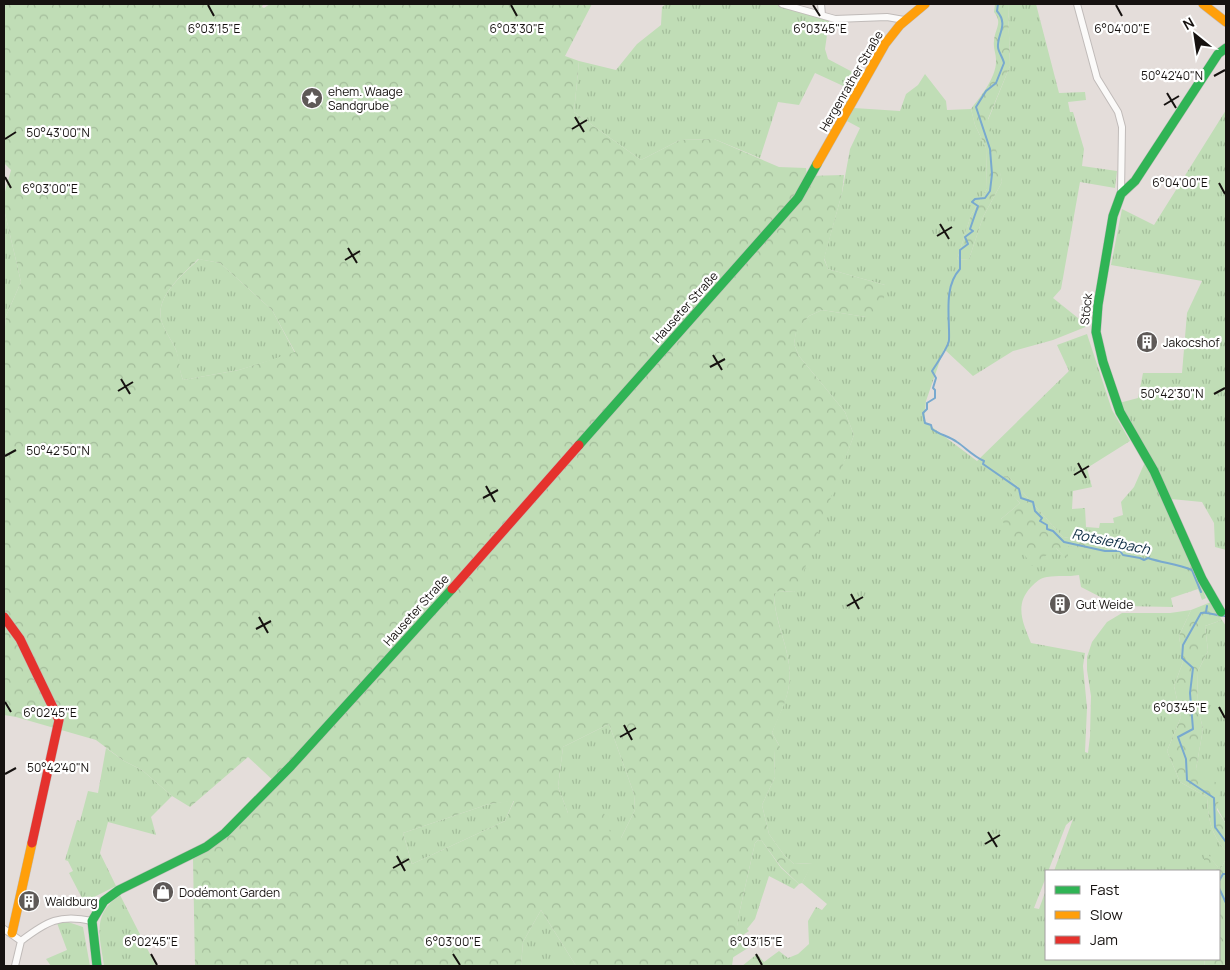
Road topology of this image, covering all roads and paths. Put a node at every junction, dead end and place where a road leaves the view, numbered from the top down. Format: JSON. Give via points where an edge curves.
{"nodes":[{"id":1,"x":782,"y":4,"type":"edge"},
{"id":2,"x":821,"y":4,"type":"edge"},
{"id":3,"x":925,"y":4,"type":"edge"},
{"id":4,"x":1077,"y":4,"type":"edge"},
{"id":5,"x":1203,"y":4,"type":"edge"},
{"id":6,"x":822,"y":15,"type":"junction"},
{"id":7,"x":904,"y":20,"type":"junction"},
{"id":8,"x":1226,"y":22,"type":"edge"},
{"id":9,"x":1226,"y":48,"type":"edge"},
{"id":10,"x":1121,"y":194,"type":"junction"},
{"id":11,"x":798,"y":198,"type":"joint"},
{"id":12,"x":1221,"y":612,"type":"dead end"},
{"id":13,"x":4,"y":617,"type":"edge"},
{"id":14,"x":92,"y":922,"type":"junction"},
{"id":15,"x":8,"y":931,"type":"edge"},
{"id":16,"x":22,"y":941,"type":"junction"},
{"id":17,"x":15,"y":966,"type":"edge"},
{"id":18,"x":97,"y":966,"type":"edge"}],
"edges":[{"from":1,"to":6,"type":"street"},
{"from":2,"to":6,"type":"street"},
{"from":3,"to":7,"type":"street","name":"Hergenrather Straße"},
{"from":4,"to":10,"type":"street","via":[[1097,78],[1118,112],[1122,126]]},
{"from":5,"to":8,"type":"street"},
{"from":6,"to":7,"type":"street","via":[[851,20],[887,17]]},
{"from":7,"to":11,"type":"street","name":"Hergenrather Straße","via":[[885,44]]},
{"from":9,"to":10,"type":"street","name":"Stöck","via":[[1218,54],[1134,181]]},
{"from":10,"to":12,"type":"street","name":"Stöck","via":[[1113,216],[1098,305],[1096,332],[1099,348],[1120,412],[1154,471],[1202,579]]},
{"from":11,"to":14,"type":"street","name":"Hauseter Straße","via":[[416,630],[254,806],[206,847],[112,894]]},
{"from":13,"to":15,"type":"street","via":[[20,639],[59,720]]},
{"from":14,"to":16,"type":"street","via":[[73,917],[54,919]]},
{"from":14,"to":18,"type":"street"},
{"from":15,"to":16,"type":"street"},
{"from":16,"to":17,"type":"street"}]}
